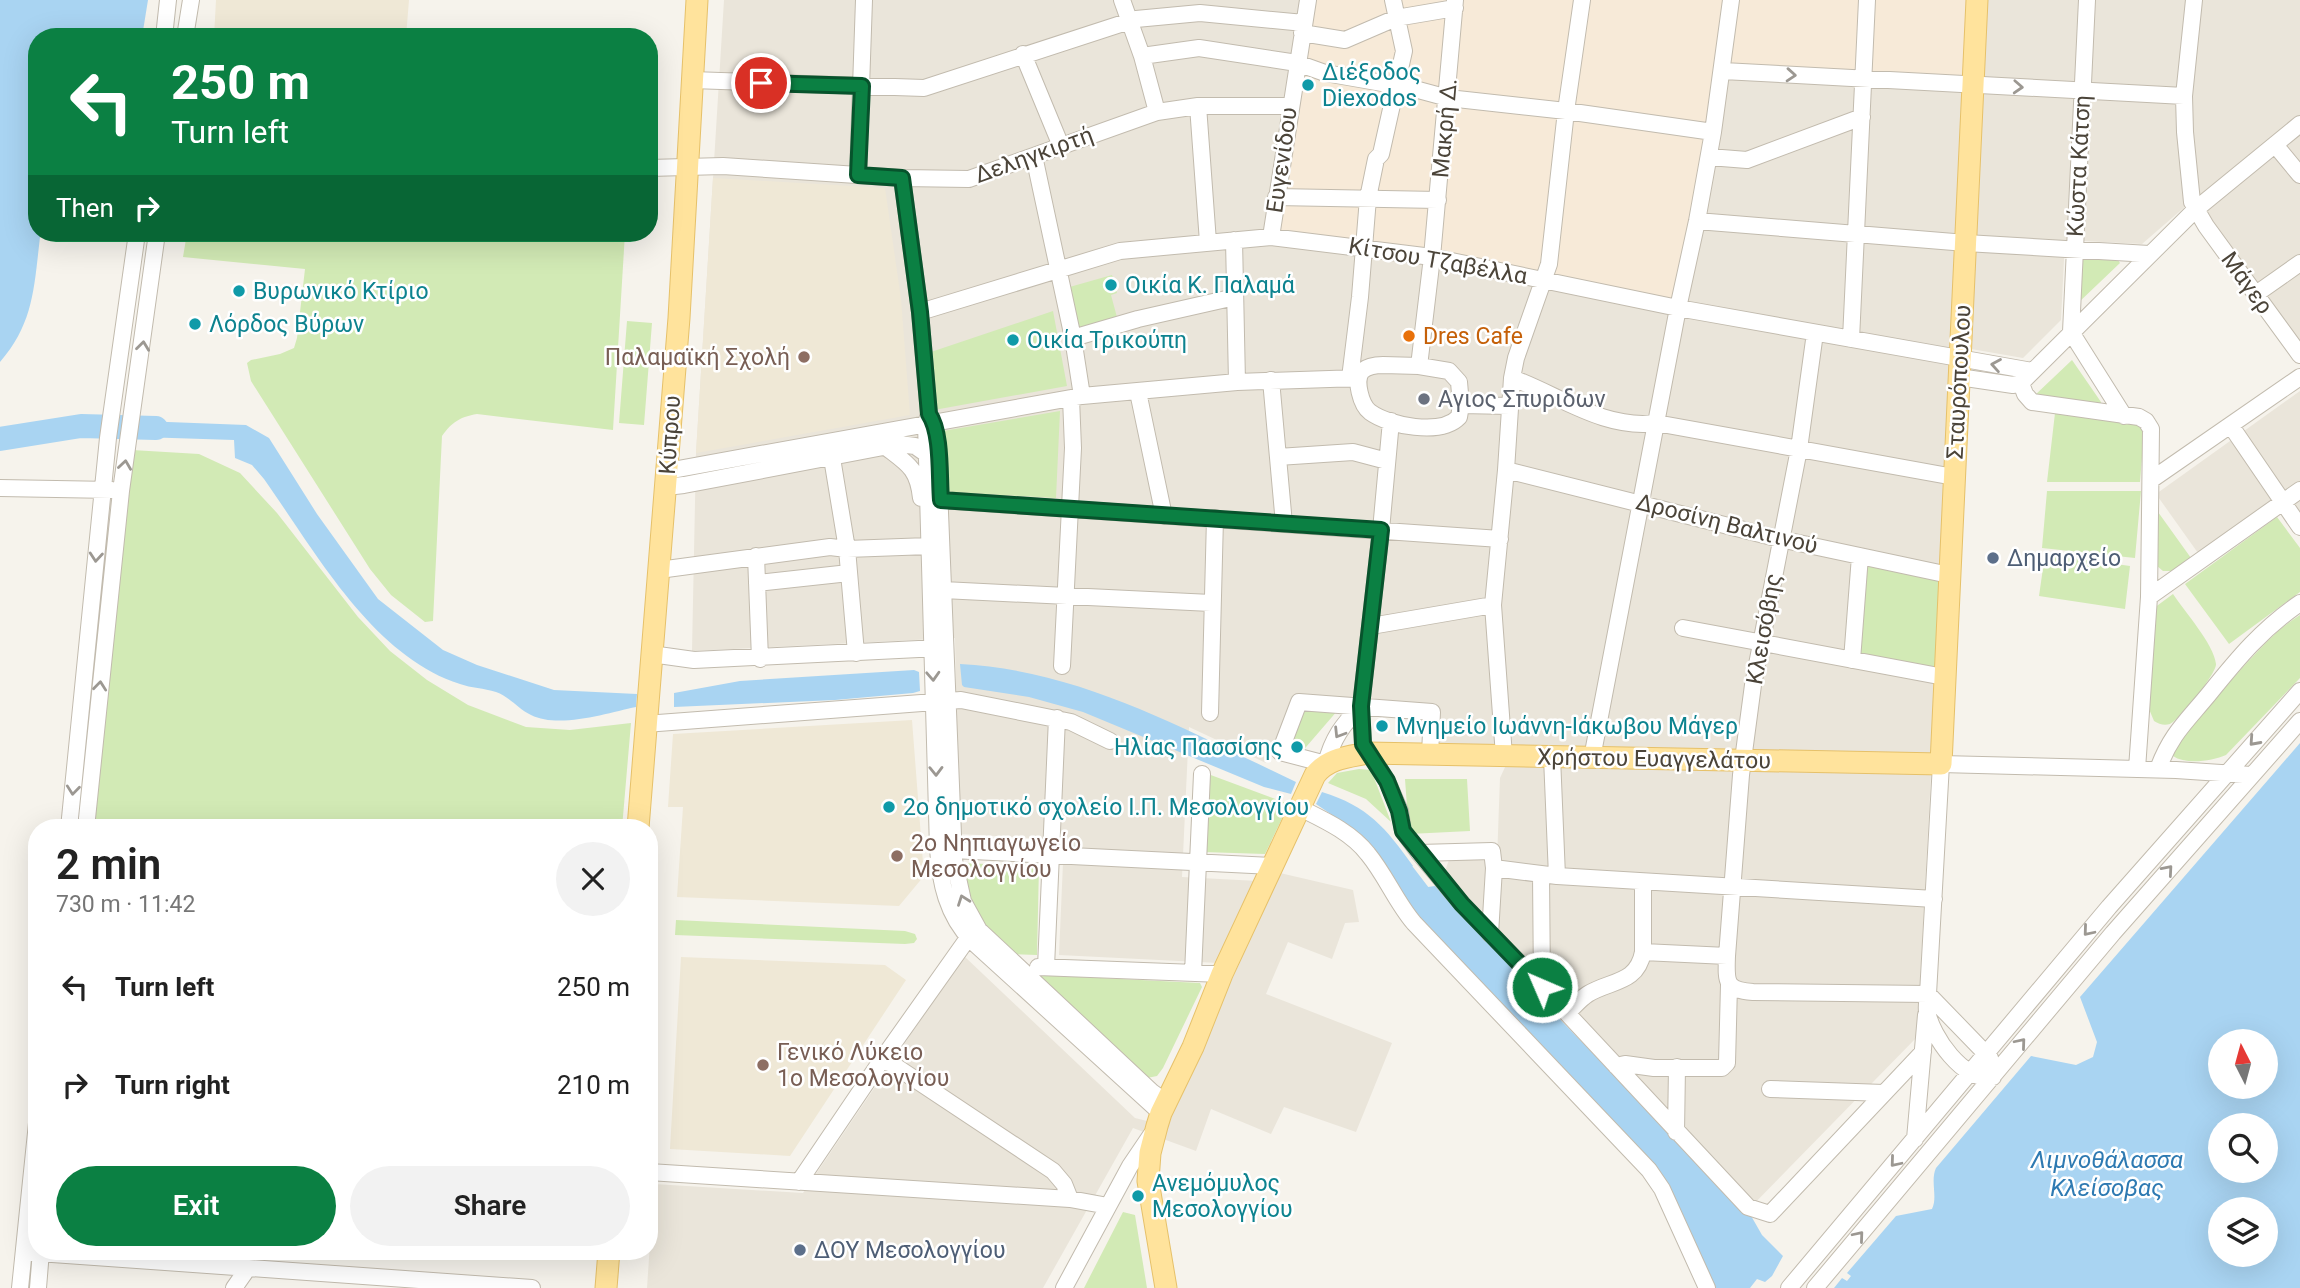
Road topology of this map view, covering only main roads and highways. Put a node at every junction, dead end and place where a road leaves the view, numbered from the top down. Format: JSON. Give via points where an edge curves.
{"nodes":[{"id":1,"x":697,"y":0,"type":"edge"},
{"id":2,"x":1978,"y":0,"type":"edge"},
{"id":3,"x":1941,"y":764,"type":"joint"},
{"id":4,"x":639,"y":819,"type":"edge"},
{"id":5,"x":608,"y":1260,"type":"edge"},
{"id":6,"x":606,"y":1288,"type":"edge"},
{"id":7,"x":1166,"y":1288,"type":"edge"}],
"edges":[{"from":1,"to":4,"type":"main road","name":"Κύπρου"},
{"from":2,"to":3,"type":"main road","name":"Σταυρόπουλου"},
{"from":3,"to":7,"type":"main road","name":"Χρήστου Ευαγγελάτου","via":[[1368,753],[1341,758],[1320,770],[1161,1114],[1150,1153],[1149,1181]]},
{"from":5,"to":6,"type":"main road"}]}
